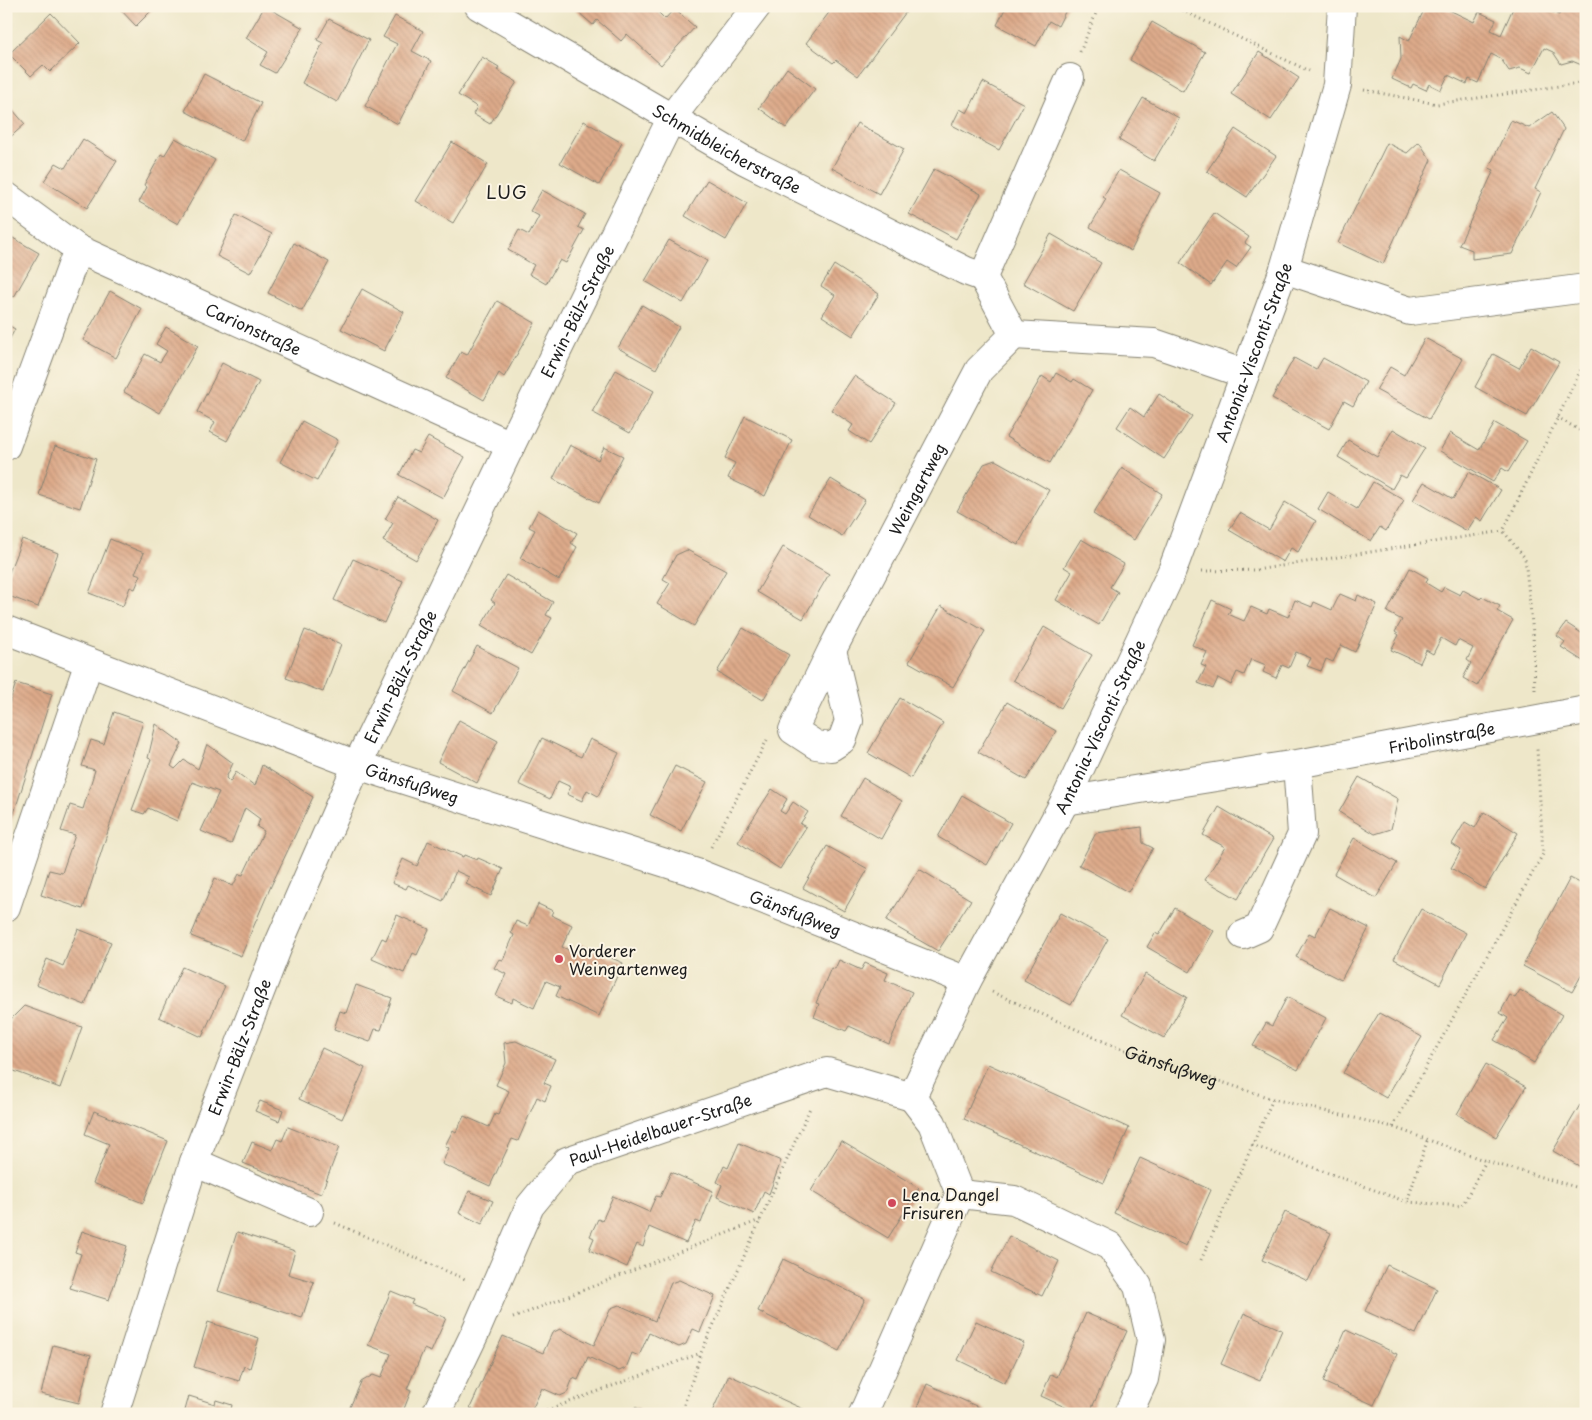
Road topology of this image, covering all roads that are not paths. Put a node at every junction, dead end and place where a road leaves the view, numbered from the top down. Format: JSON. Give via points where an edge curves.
{"nodes":[{"id":1,"x":479,"y":6,"type":"edge"},
{"id":2,"x":757,"y":6,"type":"edge"},
{"id":3,"x":1342,"y":6,"type":"edge"},
{"id":4,"x":1070,"y":78,"type":"road end"},
{"id":5,"x":672,"y":117,"type":"junction"},
{"id":6,"x":6,"y":196,"type":"edge"},
{"id":7,"x":78,"y":249,"type":"junction"},
{"id":8,"x":1284,"y":269,"type":"junction"},
{"id":9,"x":982,"y":277,"type":"junction"},
{"id":10,"x":1586,"y":288,"type":"edge"},
{"id":11,"x":1014,"y":335,"type":"junction"},
{"id":12,"x":1245,"y":374,"type":"junction"},
{"id":13,"x":510,"y":445,"type":"junction"},
{"id":14,"x":6,"y":446,"type":"edge"},
{"id":15,"x":6,"y":630,"type":"edge"},
{"id":16,"x":832,"y":650,"type":"junction"},
{"id":17,"x":89,"y":662,"type":"junction"},
{"id":18,"x":1586,"y":710,"type":"edge"},
{"id":19,"x":1297,"y":764,"type":"junction"},
{"id":20,"x":357,"y":765,"type":"junction"},
{"id":21,"x":1064,"y":801,"type":"junction"},
{"id":22,"x":6,"y":907,"type":"edge"},
{"id":23,"x":1243,"y":935,"type":"dead end"},
{"id":24,"x":967,"y":980,"type":"junction"},
{"id":25,"x":912,"y":1097,"type":"junction"},
{"id":26,"x":194,"y":1162,"type":"junction"},
{"id":27,"x":960,"y":1194,"type":"junction"},
{"id":28,"x":309,"y":1212,"type":"road end"},
{"id":29,"x":114,"y":1414,"type":"edge"},
{"id":30,"x":436,"y":1414,"type":"edge"},
{"id":31,"x":863,"y":1414,"type":"edge"},
{"id":32,"x":1128,"y":1414,"type":"edge"}],
"edges":[{"from":1,"to":5,"type":"street","name":"Schmidbleicherstraße"},
{"from":2,"to":5,"type":"street","name":"Erwin-Bälz-Straße"},
{"from":3,"to":8,"type":"street","name":"Antonia-Visconti-Straße","via":[[1338,85]]},
{"from":4,"to":9,"type":"street"},
{"from":5,"to":9,"type":"street","name":"Schmidbleicherstraße","via":[[744,160]]},
{"from":5,"to":13,"type":"street","name":"Erwin-Bälz-Straße"},
{"from":6,"to":7,"type":"street","name":"Carionstraße"},
{"from":7,"to":13,"type":"street","name":"Carionstraße"},
{"from":7,"to":14,"type":"street"},
{"from":8,"to":10,"type":"street","via":[[1410,311]]},
{"from":8,"to":12,"type":"street","name":"Antonia-Visconti-Straße"},
{"from":9,"to":11,"type":"street"},
{"from":11,"to":12,"type":"street","via":[[1154,343]]},
{"from":11,"to":16,"type":"street","name":"Weingartweg","via":[[979,370]]},
{"from":12,"to":21,"type":"street","name":"Antonia-Visconti-Straße","via":[[1172,571]]},
{"from":13,"to":20,"type":"street","name":"Erwin-Bälz-Straße"},
{"from":15,"to":17,"type":"street","name":"Gänsfußweg"},
{"from":16,"to":16,"type":"street","name":"Weingartweg","via":[[849,721],[842,740],[831,747],[816,745],[793,730]]},
{"from":17,"to":20,"type":"street","name":"Gänsfußweg"},
{"from":17,"to":22,"type":"street"},
{"from":18,"to":19,"type":"street","name":"Fribolinstraße"},
{"from":19,"to":21,"type":"street","name":"Fribolinstraße"},
{"from":19,"to":23,"type":"street","via":[[1302,834],[1259,928]]},
{"from":20,"to":24,"type":"street","name":"Gänsfußweg","via":[[697,873]]},
{"from":20,"to":26,"type":"street","name":"Erwin-Bälz-Straße","via":[[280,942]]},
{"from":21,"to":24,"type":"street","name":"Antonia-Visconti-Straße"},
{"from":24,"to":25,"type":"street","name":"Antonia-Visconti-Straße"},
{"from":25,"to":27,"type":"street","via":[[932,1123]]},
{"from":25,"to":30,"type":"street","name":"Paul-Heidelbauer-Straße","via":[[827,1072],[566,1161],[530,1206],[494,1292]]},
{"from":26,"to":28,"type":"street"},
{"from":26,"to":29,"type":"street","name":"Erwin-Bälz-Straße"},
{"from":27,"to":31,"type":"street"},
{"from":27,"to":32,"type":"street","via":[[1014,1200],[1110,1246],[1138,1286],[1151,1340],[1144,1379]]}]}
